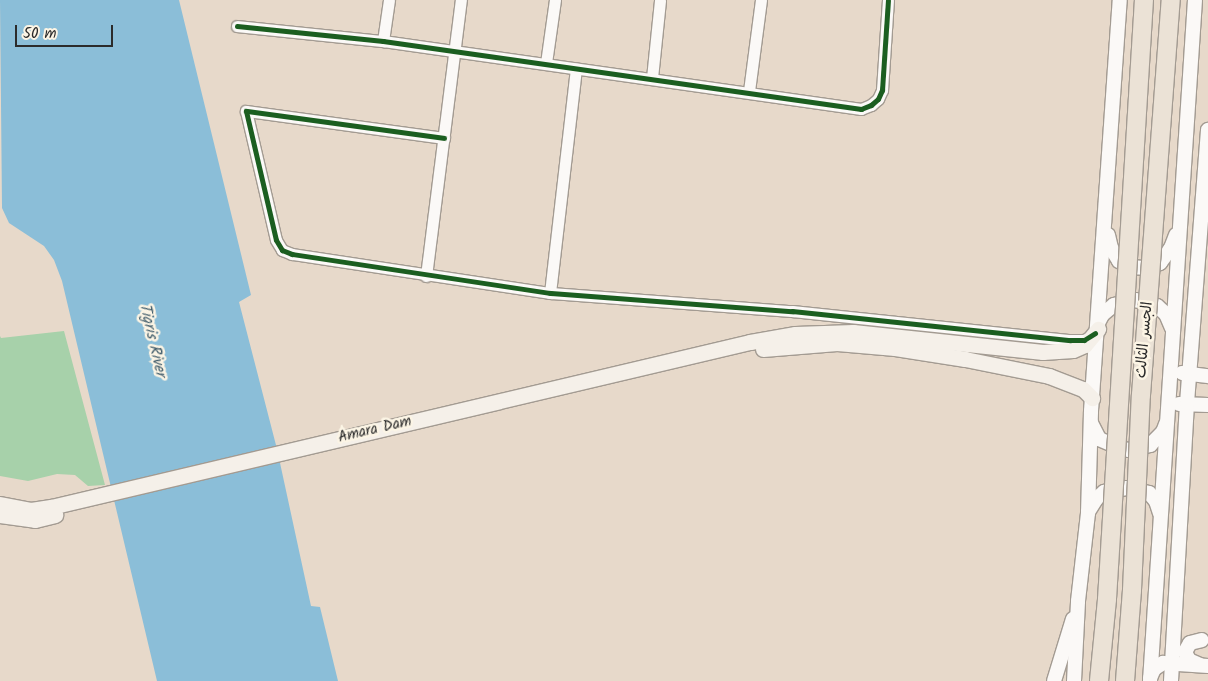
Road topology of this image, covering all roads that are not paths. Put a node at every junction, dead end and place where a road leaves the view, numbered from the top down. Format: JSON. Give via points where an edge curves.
{"nodes":[{"id":1,"x":389,"y":0,"type":"edge"},
{"id":2,"x":461,"y":0,"type":"edge"},
{"id":3,"x":555,"y":0,"type":"edge"},
{"id":4,"x":660,"y":0,"type":"edge"},
{"id":5,"x":761,"y":0,"type":"edge"},
{"id":6,"x":888,"y":0,"type":"edge"},
{"id":7,"x":1120,"y":0,"type":"edge"},
{"id":8,"x":1144,"y":0,"type":"edge"},
{"id":9,"x":1171,"y":0,"type":"edge"},
{"id":10,"x":1195,"y":0,"type":"edge"},
{"id":11,"x":237,"y":26,"type":"dead end"},
{"id":12,"x":384,"y":41,"type":"junction"},
{"id":13,"x":455,"y":51,"type":"junction"},
{"id":14,"x":546,"y":64,"type":"junction"},
{"id":15,"x":576,"y":68,"type":"junction"},
{"id":16,"x":652,"y":78,"type":"junction"},
{"id":17,"x":749,"y":91,"type":"junction"},
{"id":18,"x":1208,"y":130,"type":"edge"},
{"id":19,"x":444,"y":138,"type":"junction"},
{"id":20,"x":1107,"y":212,"type":"junction"},
{"id":21,"x":1180,"y":214,"type":"junction"},
{"id":22,"x":426,"y":276,"type":"junction"},
{"id":23,"x":550,"y":293,"type":"junction"},
{"id":24,"x":1097,"y":328,"type":"junction"},
{"id":25,"x":1172,"y":331,"type":"junction"},
{"id":26,"x":749,"y":346,"type":"junction"},
{"id":27,"x":1171,"y":363,"type":"junction"},
{"id":28,"x":1190,"y":375,"type":"junction"},
{"id":29,"x":1208,"y":376,"type":"edge"},
{"id":30,"x":1092,"y":398,"type":"junction"},
{"id":31,"x":1187,"y":403,"type":"junction"},
{"id":32,"x":1208,"y":405,"type":"edge"},
{"id":33,"x":1169,"y":411,"type":"junction"},
{"id":34,"x":1091,"y":423,"type":"junction"},
{"id":35,"x":0,"y":504,"type":"edge"},
{"id":36,"x":1088,"y":513,"type":"junction"},
{"id":37,"x":0,"y":515,"type":"edge"},
{"id":38,"x":1162,"y":522,"type":"junction"},
{"id":39,"x":1158,"y":560,"type":"junction"},
{"id":40,"x":1178,"y":560,"type":"junction"},
{"id":41,"x":1078,"y":601,"type":"junction"},
{"id":42,"x":1175,"y":620,"type":"junction"},
{"id":43,"x":1205,"y":640,"type":"edge"},
{"id":44,"x":1173,"y":662,"type":"junction"},
{"id":45,"x":1205,"y":666,"type":"edge"},
{"id":46,"x":1075,"y":675,"type":"edge"},
{"id":47,"x":1150,"y":680,"type":"edge"},
{"id":48,"x":1054,"y":681,"type":"edge"},
{"id":49,"x":1099,"y":681,"type":"edge"},
{"id":50,"x":1125,"y":681,"type":"edge"},
{"id":51,"x":1171,"y":681,"type":"edge"}],
"edges":[{"from":1,"to":12,"type":"street"},
{"from":2,"to":13,"type":"street"},
{"from":3,"to":14,"type":"street"},
{"from":4,"to":16,"type":"street"},
{"from":5,"to":17,"type":"street"},
{"from":6,"to":17,"type":"street","via":[[882,90],[871,105],[852,109]]},
{"from":7,"to":20,"type":"street"},
{"from":8,"to":49,"type":"main road","name":"الجسر الثالث","bridge":true,"via":[[1107,599]]},
{"from":9,"to":50,"type":"main road","name":"الجسر الثالث","bridge":true,"via":[[1141,395]]},
{"from":10,"to":21,"type":"street"},
{"from":11,"to":12,"type":"street"},
{"from":12,"to":13,"type":"street"},
{"from":13,"to":14,"type":"street"},
{"from":13,"to":19,"type":"street"},
{"from":14,"to":15,"type":"street"},
{"from":15,"to":16,"type":"street"},
{"from":15,"to":23,"type":"street"},
{"from":16,"to":17,"type":"street"},
{"from":18,"to":28,"type":"street"},
{"from":19,"to":22,"type":"street"},
{"from":19,"to":22,"type":"street","via":[[246,111],[276,240],[282,250],[316,259]]},
{"from":20,"to":21,"type":"street","via":[[1111,248],[1120,260],[1138,268],[1160,263],[1166,256],[1177,234]]},
{"from":20,"to":24,"type":"street"},
{"from":21,"to":25,"type":"street"},
{"from":22,"to":23,"type":"street"},
{"from":23,"to":24,"type":"street","via":[[792,311],[1070,340],[1084,340]]},
{"from":24,"to":25,"type":"street","via":[[1102,315],[1114,305],[1136,300],[1166,314]]},
{"from":24,"to":26,"type":"main road","via":[[1085,345],[1073,350],[1043,352],[853,332],[795,334]]},
{"from":24,"to":30,"type":"street"},
{"from":25,"to":27,"type":"street"},
{"from":26,"to":30,"type":"main road","via":[[837,343],[895,348],[1049,376],[1083,389]]},
{"from":26,"to":35,"type":"main road","name":"Amara Dam","via":[[51,507],[31,510]]},
{"from":26,"to":37,"type":"main road","via":[[35,520]]},
{"from":27,"to":28,"type":"street","via":[[1178,372]]},
{"from":27,"to":33,"type":"street"},
{"from":28,"to":29,"type":"street"},
{"from":28,"to":31,"type":"street"},
{"from":30,"to":34,"type":"street"},
{"from":31,"to":32,"type":"street"},
{"from":31,"to":33,"type":"street","via":[[1174,405]]},
{"from":31,"to":40,"type":"street"},
{"from":33,"to":34,"type":"street","via":[[1158,439],[1150,445],[1129,450],[1099,439]]},
{"from":33,"to":38,"type":"street"},
{"from":34,"to":36,"type":"street"},
{"from":36,"to":38,"type":"street","via":[[1096,498],[1104,492],[1127,488],[1149,493],[1156,501]]},
{"from":36,"to":41,"type":"street"},
{"from":38,"to":39,"type":"street"},
{"from":39,"to":40,"type":"street"},
{"from":39,"to":47,"type":"street"},
{"from":40,"to":42,"type":"street"},
{"from":41,"to":46,"type":"street"},
{"from":41,"to":48,"type":"street"},
{"from":42,"to":43,"type":"street","via":[[1183,635]]},
{"from":42,"to":44,"type":"street"},
{"from":43,"to":45,"type":"street","via":[[1190,643],[1185,652],[1189,660]]},
{"from":44,"to":45,"type":"street"},
{"from":44,"to":47,"type":"street","via":[[1163,663],[1154,669]]},
{"from":44,"to":51,"type":"street"}]}
